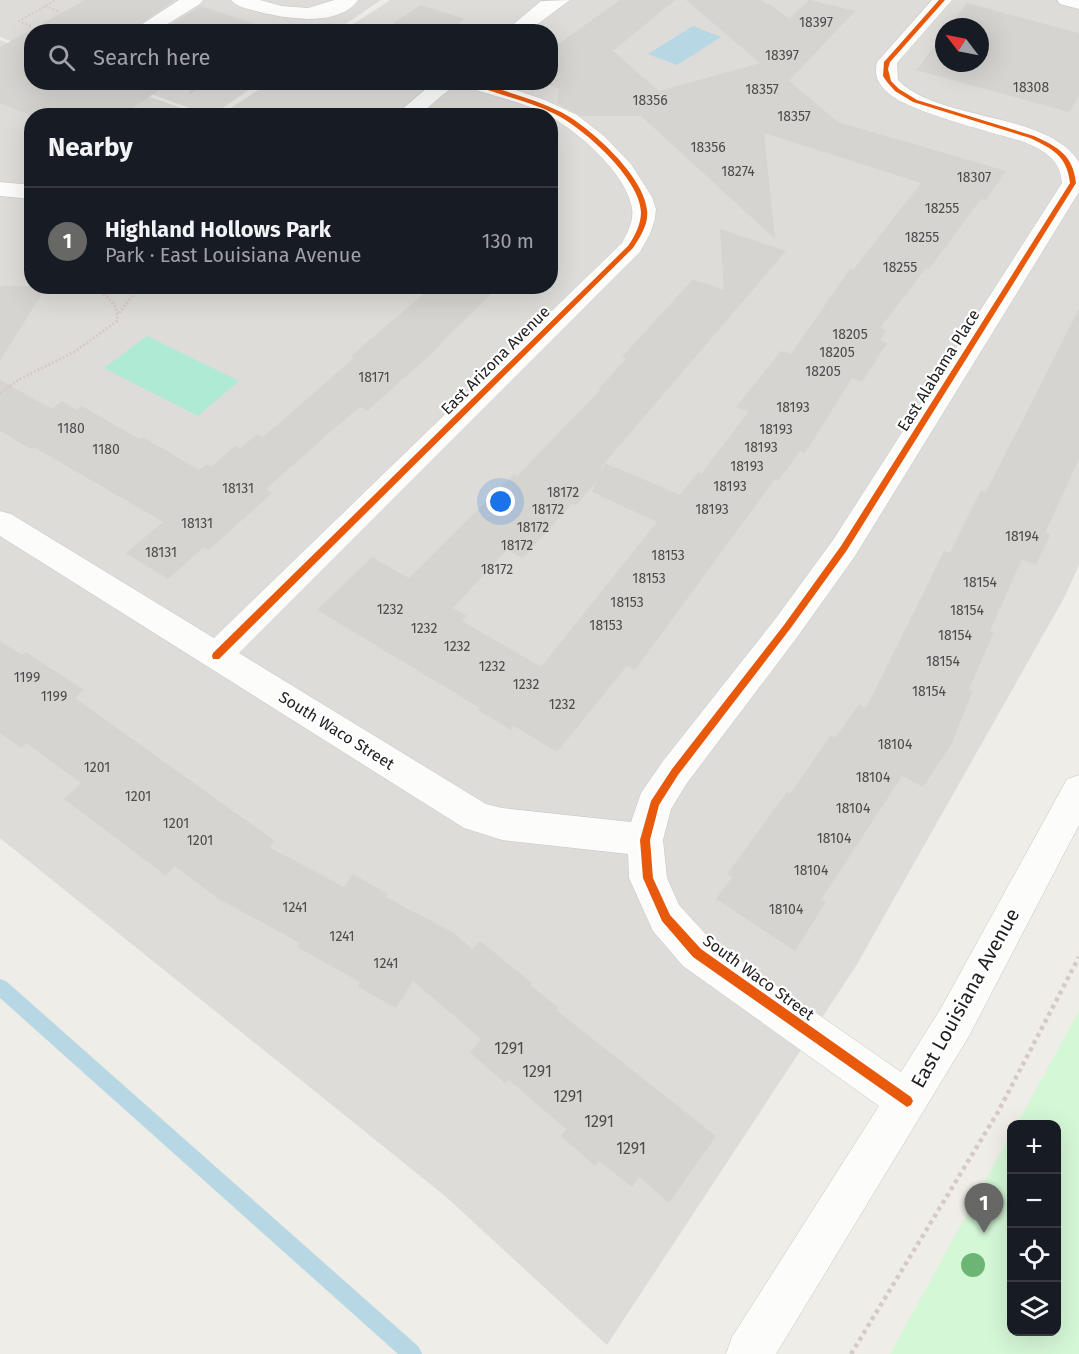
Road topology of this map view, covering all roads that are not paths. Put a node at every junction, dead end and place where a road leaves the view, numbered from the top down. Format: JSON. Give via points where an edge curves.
{"nodes":[{"id":1,"x":193,"y":0,"type":"edge"},
{"id":2,"x":241,"y":0,"type":"edge"},
{"id":3,"x":348,"y":0,"type":"edge"},
{"id":4,"x":560,"y":0,"type":"edge"},
{"id":5,"x":942,"y":0,"type":"edge"},
{"id":6,"x":1067,"y":0,"type":"edge"},
{"id":7,"x":1079,"y":3,"type":"edge"},
{"id":8,"x":153,"y":24,"type":"edge"},
{"id":9,"x":524,"y":24,"type":"edge"},
{"id":10,"x":438,"y":90,"type":"edge"},
{"id":11,"x":494,"y":90,"type":"edge"},
{"id":12,"x":414,"y":108,"type":"edge"},
{"id":13,"x":546,"y":108,"type":"edge"},
{"id":14,"x":558,"y":113,"type":"edge"},
{"id":15,"x":0,"y":189,"type":"edge"},
{"id":16,"x":24,"y":191,"type":"edge"},
{"id":17,"x":0,"y":522,"type":"edge"},
{"id":18,"x":216,"y":656,"type":"junction"},
{"id":19,"x":1079,"y":790,"type":"edge"},
{"id":20,"x":645,"y":840,"type":"junction"},
{"id":21,"x":907,"y":1101,"type":"junction"},
{"id":22,"x":749,"y":1354,"type":"edge"}],
"edges":[{"from":1,"to":8,"type":"street"},
{"from":2,"to":3,"type":"street","via":[[274,11],[308,16],[335,9]]},
{"from":4,"to":9,"type":"street"},
{"from":5,"to":20,"type":"street","name":"East Alabama Place","via":[[887,62],[884,71],[888,81],[899,93],[915,101],[1048,144],[1073,169],[1073,183],[844,548],[654,804]]},
{"from":6,"to":7,"type":"street"},
{"from":10,"to":12,"type":"street"},
{"from":11,"to":13,"type":"street","name":"East Arizona Avenue"},
{"from":14,"to":18,"type":"street","name":"East Arizona Avenue","via":[[576,122],[639,190],[644,210],[641,229],[631,247]]},
{"from":15,"to":16,"type":"street"},
{"from":17,"to":18,"type":"street","name":"South Waco Street"},
{"from":18,"to":20,"type":"street","name":"South Waco Street","via":[[477,817],[502,824]]},
{"from":19,"to":21,"type":"street","name":"East Louisiana Avenue","via":[[955,1022]]},
{"from":20,"to":21,"type":"street","name":"South Waco Street","via":[[648,878],[666,918],[697,953]]},
{"from":21,"to":22,"type":"street","name":"East Louisiana Avenue"}]}
